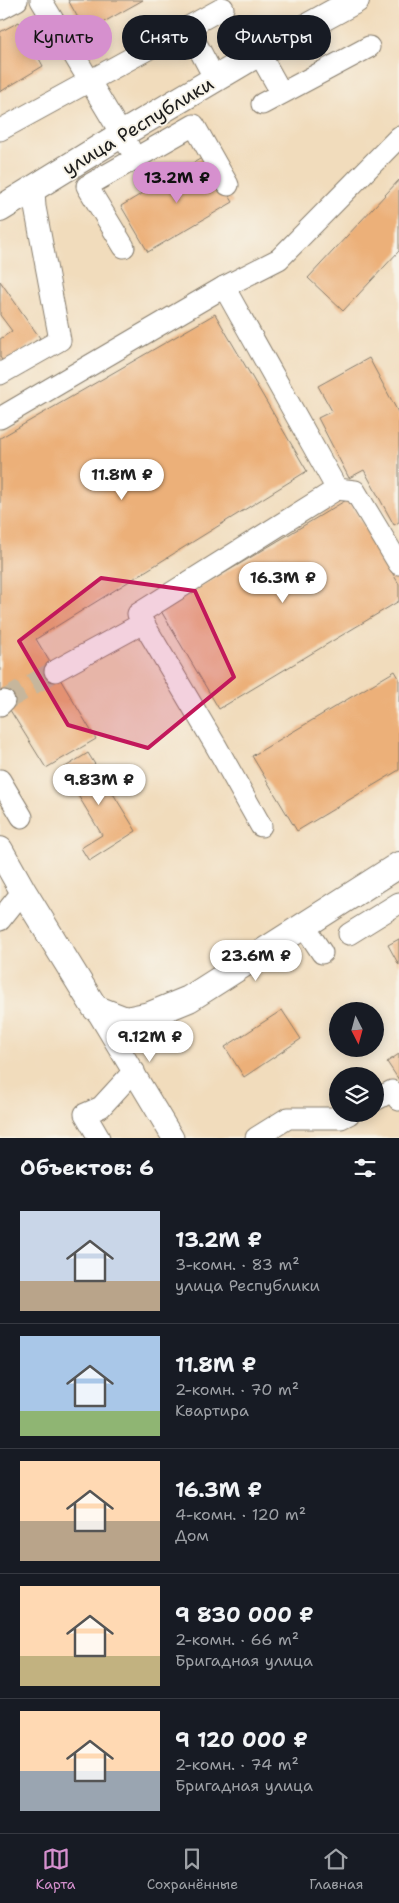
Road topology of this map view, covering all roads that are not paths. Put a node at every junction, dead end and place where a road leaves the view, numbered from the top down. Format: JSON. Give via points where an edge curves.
{"nodes":[{"id":1,"x":17,"y":0,"type":"edge"},
{"id":2,"x":41,"y":0,"type":"edge"},
{"id":3,"x":356,"y":0,"type":"edge"},
{"id":4,"x":223,"y":8,"type":"dead end"},
{"id":5,"x":0,"y":9,"type":"edge"},
{"id":6,"x":329,"y":15,"type":"edge"},
{"id":7,"x":207,"y":17,"type":"edge"},
{"id":8,"x":369,"y":47,"type":"dead end"},
{"id":9,"x":130,"y":60,"type":"edge"},
{"id":10,"x":205,"y":60,"type":"edge"},
{"id":11,"x":248,"y":60,"type":"edge"},
{"id":12,"x":264,"y":60,"type":"edge"},
{"id":13,"x":215,"y":79,"type":"junction"},
{"id":14,"x":90,"y":82,"type":"junction"},
{"id":15,"x":281,"y":92,"type":"junction"},
{"id":16,"x":262,"y":104,"type":"dead end"},
{"id":17,"x":0,"y":130,"type":"edge"},
{"id":18,"x":122,"y":134,"type":"junction"},
{"id":19,"x":399,"y":137,"type":"edge"},
{"id":20,"x":135,"y":158,"type":"junction"},
{"id":21,"x":228,"y":184,"type":"dead end"},
{"id":22,"x":34,"y":190,"type":"junction"},
{"id":23,"x":0,"y":209,"type":"edge"},
{"id":24,"x":124,"y":247,"type":"dead end"},
{"id":25,"x":224,"y":287,"type":"junction"},
{"id":26,"x":0,"y":374,"type":"edge"},
{"id":27,"x":0,"y":418,"type":"edge"},
{"id":28,"x":337,"y":489,"type":"junction"},
{"id":29,"x":399,"y":564,"type":"edge"},
{"id":30,"x":143,"y":623,"type":"junction"},
{"id":31,"x":55,"y":671,"type":"tunnel mouth"},
{"id":32,"x":0,"y":780,"type":"edge"},
{"id":33,"x":22,"y":817,"type":"dead end"},
{"id":34,"x":261,"y":826,"type":"dead end"},
{"id":35,"x":4,"y":864,"type":"edge"},
{"id":36,"x":395,"y":877,"type":"edge"},
{"id":37,"x":23,"y":891,"type":"junction"},
{"id":38,"x":399,"y":903,"type":"edge"},
{"id":39,"x":0,"y":920,"type":"edge"},
{"id":40,"x":304,"y":926,"type":"junction"},
{"id":41,"x":349,"y":934,"type":"dead end"},
{"id":42,"x":322,"y":953,"type":"dead end"},
{"id":43,"x":95,"y":1008,"type":"junction"},
{"id":44,"x":134,"y":1071,"type":"junction"},
{"id":45,"x":384,"y":1095,"type":"edge"},
{"id":46,"x":399,"y":1100,"type":"edge"},
{"id":47,"x":329,"y":1118,"type":"edge"},
{"id":48,"x":99,"y":1138,"type":"edge"},
{"id":49,"x":173,"y":1138,"type":"edge"},
{"id":50,"x":256,"y":1138,"type":"edge"}],
"edges":[{"from":1,"to":5,"type":"street"},
{"from":2,"to":14,"type":"street"},
{"from":3,"to":6,"type":"main road","name":"улица Республики"},
{"from":4,"to":7,"type":"street"},
{"from":8,"to":15,"type":"street"},
{"from":9,"to":14,"type":"street"},
{"from":10,"to":13,"type":"street"},
{"from":11,"to":13,"type":"main road","name":"улица Республики"},
{"from":12,"to":15,"type":"street"},
{"from":13,"to":18,"type":"main road","name":"улица Республики"},
{"from":14,"to":17,"type":"street"},
{"from":14,"to":18,"type":"street"},
{"from":15,"to":16,"type":"street"},
{"from":18,"to":20,"type":"street"},
{"from":18,"to":22,"type":"main road","name":"улица Республики"},
{"from":19,"to":25,"type":"street","via":[[279,259]]},
{"from":20,"to":21,"type":"street","via":[[194,125]]},
{"from":20,"to":24,"type":"street","via":[[86,186]]},
{"from":22,"to":23,"type":"main road","name":"улица Республики"},
{"from":22,"to":26,"type":"street","via":[[60,340]]},
{"from":25,"to":27,"type":"street"},
{"from":25,"to":28,"type":"street"},
{"from":28,"to":29,"type":"street","via":[[355,491]]},
{"from":28,"to":30,"type":"street","via":[[138,614]]},
{"from":30,"to":31,"type":"street"},
{"from":30,"to":34,"type":"street"},
{"from":32,"to":33,"type":"street"},
{"from":35,"to":37,"type":"main road"},
{"from":36,"to":40,"type":"main road"},
{"from":37,"to":39,"type":"street"},
{"from":37,"to":43,"type":"main road"},
{"from":38,"to":41,"type":"street"},
{"from":40,"to":42,"type":"street"},
{"from":40,"to":43,"type":"main road","via":[[189,999],[150,1015],[126,1020]]},
{"from":43,"to":44,"type":"street"},
{"from":44,"to":48,"type":"street","via":[[101,1107],[85,1114]]},
{"from":44,"to":49,"type":"street"},
{"from":45,"to":46,"type":"street","via":[[392,1091]]},
{"from":47,"to":50,"type":"street","via":[[288,1118]]}]}
